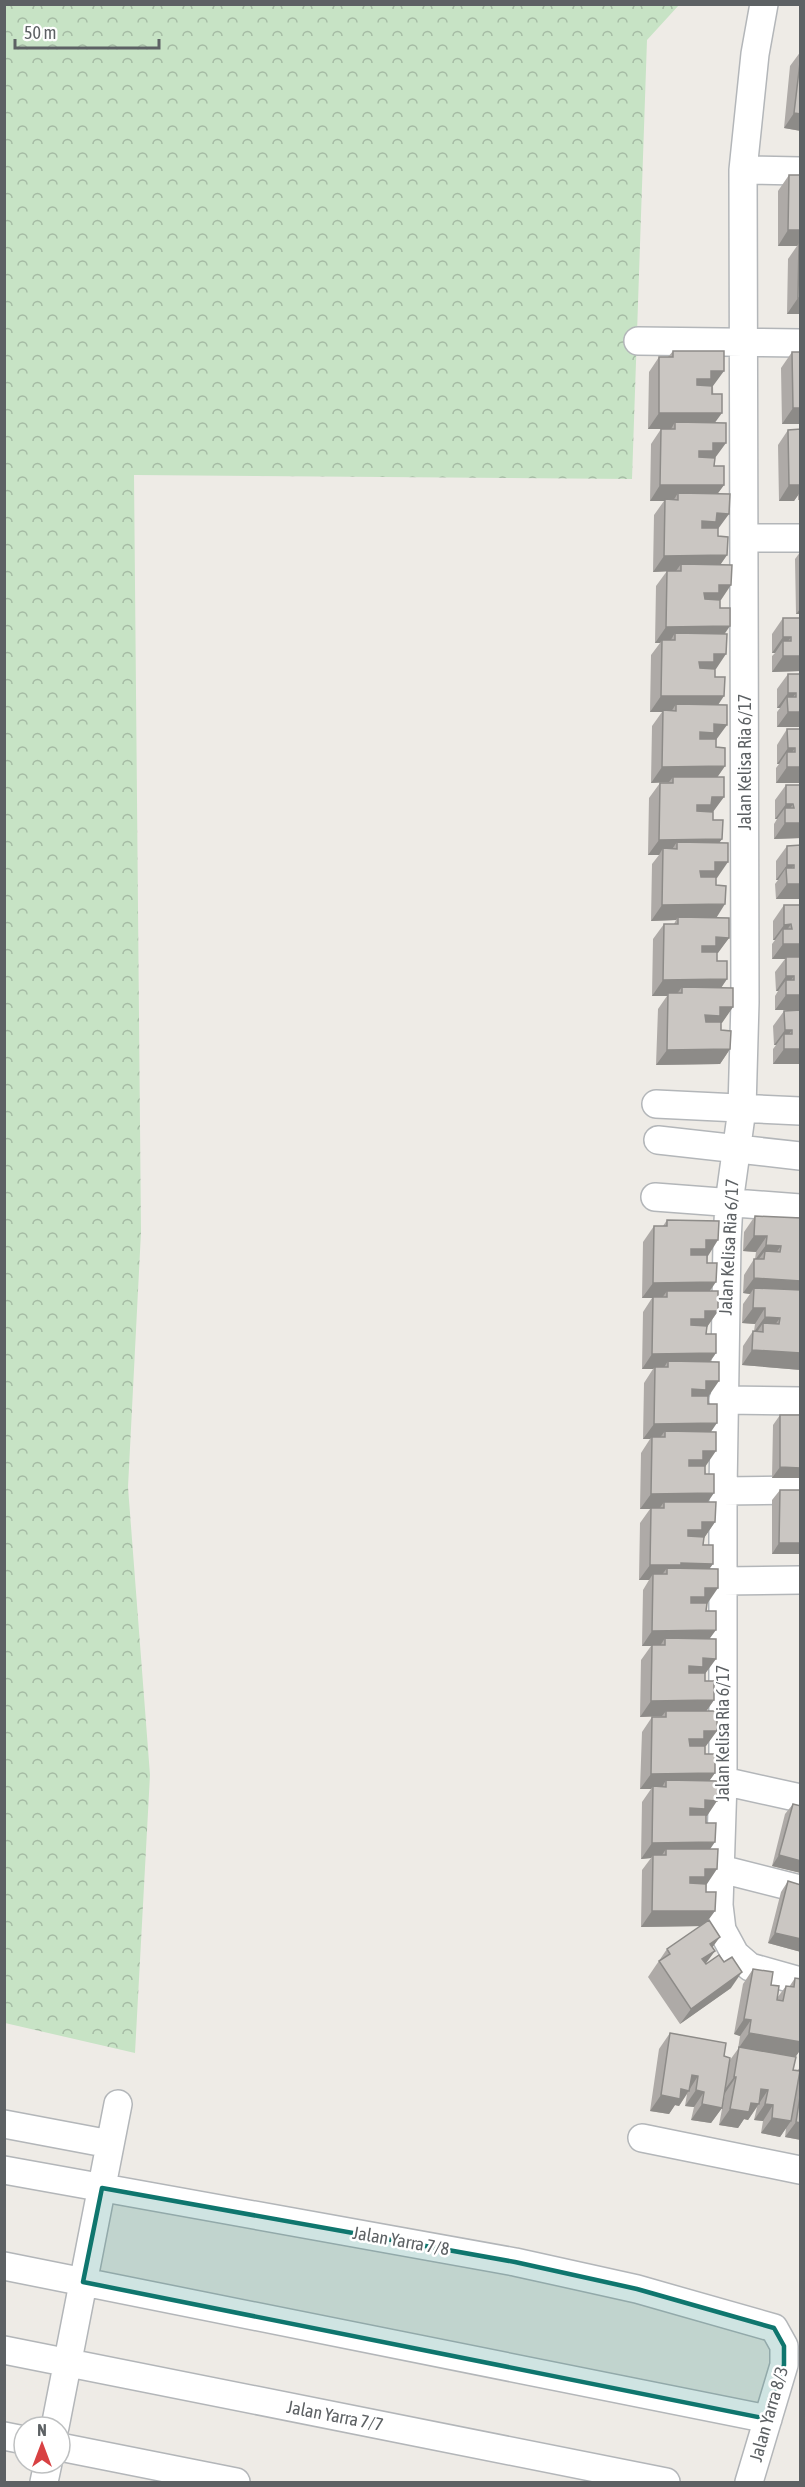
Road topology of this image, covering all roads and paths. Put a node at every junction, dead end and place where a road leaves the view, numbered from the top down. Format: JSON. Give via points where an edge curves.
{"nodes":[{"id":1,"x":764,"y":4,"type":"edge"},
{"id":2,"x":743,"y":170,"type":"junction"},
{"id":3,"x":801,"y":171,"type":"edge"},
{"id":4,"x":638,"y":341,"type":"dead end"},
{"id":5,"x":742,"y":342,"type":"junction"},
{"id":6,"x":801,"y":343,"type":"edge"},
{"id":7,"x":746,"y":538,"type":"junction"},
{"id":8,"x":801,"y":538,"type":"edge"},
{"id":9,"x":656,"y":1104,"type":"dead end"},
{"id":10,"x":742,"y":1109,"type":"junction"},
{"id":11,"x":801,"y":1111,"type":"edge"},
{"id":12,"x":658,"y":1140,"type":"dead end"},
{"id":13,"x":736,"y":1150,"type":"junction"},
{"id":14,"x":801,"y":1156,"type":"edge"},
{"id":15,"x":655,"y":1197,"type":"dead end"},
{"id":16,"x":729,"y":1203,"type":"junction"},
{"id":17,"x":801,"y":1208,"type":"edge"},
{"id":18,"x":723,"y":1400,"type":"junction"},
{"id":19,"x":801,"y":1401,"type":"edge"},
{"id":20,"x":801,"y":1490,"type":"edge"},
{"id":21,"x":723,"y":1491,"type":"junction"},
{"id":22,"x":801,"y":1580,"type":"edge"},
{"id":23,"x":723,"y":1581,"type":"junction"},
{"id":24,"x":723,"y":1781,"type":"junction"},
{"id":25,"x":801,"y":1798,"type":"edge"},
{"id":26,"x":721,"y":1869,"type":"junction"},
{"id":27,"x":801,"y":1889,"type":"edge"},
{"id":28,"x":801,"y":1981,"type":"edge"},
{"id":29,"x":118,"y":2104,"type":"dead end"},
{"id":30,"x":4,"y":2124,"type":"edge"},
{"id":31,"x":642,"y":2138,"type":"dead end"},
{"id":32,"x":110,"y":2144,"type":"junction"},
{"id":33,"x":4,"y":2170,"type":"edge"},
{"id":34,"x":801,"y":2170,"type":"edge"},
{"id":35,"x":102,"y":2188,"type":"junction"},
{"id":36,"x":4,"y":2266,"type":"edge"},
{"id":37,"x":83,"y":2282,"type":"junction"},
{"id":38,"x":784,"y":2346,"type":"joint"},
{"id":39,"x":4,"y":2350,"type":"edge"},
{"id":40,"x":68,"y":2363,"type":"junction"},
{"id":41,"x":57,"y":2415,"type":"edge"},
{"id":42,"x":768,"y":2419,"type":"junction"},
{"id":43,"x":72,"y":2449,"type":"edge"},
{"id":44,"x":236,"y":2482,"type":"edge"},
{"id":45,"x":666,"y":2482,"type":"edge"},
{"id":46,"x":749,"y":2482,"type":"edge"}],
"edges":[{"from":1,"to":2,"type":"street","name":"Jalan Kelisa Ria 6/17"},
{"from":2,"to":3,"type":"street"},
{"from":2,"to":5,"type":"street","name":"Jalan Kelisa Ria 6/17"},
{"from":4,"to":5,"type":"street"},
{"from":5,"to":6,"type":"street"},
{"from":5,"to":7,"type":"street","name":"Jalan Kelisa Ria 6/17"},
{"from":7,"to":8,"type":"street"},
{"from":7,"to":10,"type":"street","name":"Jalan Kelisa Ria 6/17"},
{"from":9,"to":10,"type":"street"},
{"from":10,"to":11,"type":"street"},
{"from":10,"to":13,"type":"street","name":"Jalan Kelisa Ria 6/17"},
{"from":12,"to":13,"type":"street"},
{"from":13,"to":14,"type":"street"},
{"from":13,"to":16,"type":"street","name":"Jalan Kelisa Ria 6/17"},
{"from":15,"to":16,"type":"street"},
{"from":16,"to":17,"type":"street"},
{"from":16,"to":18,"type":"street","name":"Jalan Kelisa Ria 6/17"},
{"from":18,"to":19,"type":"street"},
{"from":18,"to":21,"type":"street","name":"Jalan Kelisa Ria 6/17"},
{"from":20,"to":21,"type":"street"},
{"from":21,"to":23,"type":"street","name":"Jalan Kelisa Ria 6/17"},
{"from":22,"to":23,"type":"street"},
{"from":23,"to":24,"type":"street","name":"Jalan Kelisa Ria 6/17"},
{"from":24,"to":25,"type":"street"},
{"from":24,"to":26,"type":"street","name":"Jalan Kelisa Ria 6/17"},
{"from":26,"to":27,"type":"street"},
{"from":26,"to":28,"type":"street","name":"Jalan Kelisa Ria 6/17","via":[[722,1930],[735,1954],[750,1967]]},
{"from":29,"to":32,"type":"street"},
{"from":30,"to":32,"type":"street"},
{"from":31,"to":34,"type":"street"},
{"from":32,"to":35,"type":"street"},
{"from":33,"to":35,"type":"street","name":"Jalan Yarra 7/8"},
{"from":35,"to":37,"type":"street"},
{"from":35,"to":38,"type":"street","name":"Jalan Yarra 7/8","via":[[515,2262],[637,2289],[774,2328]]},
{"from":36,"to":37,"type":"street"},
{"from":37,"to":40,"type":"street"},
{"from":37,"to":42,"type":"street"},
{"from":38,"to":42,"type":"street","name":"Jalan Yarra 8/3","via":[[784,2365]]},
{"from":39,"to":40,"type":"street","name":"Jalan Yarra 7/7"},
{"from":40,"to":41,"type":"street"},
{"from":40,"to":45,"type":"street","name":"Jalan Yarra 7/7"},
{"from":42,"to":46,"type":"street","name":"Jalan Yarra 8/3"},
{"from":43,"to":44,"type":"street"}]}
